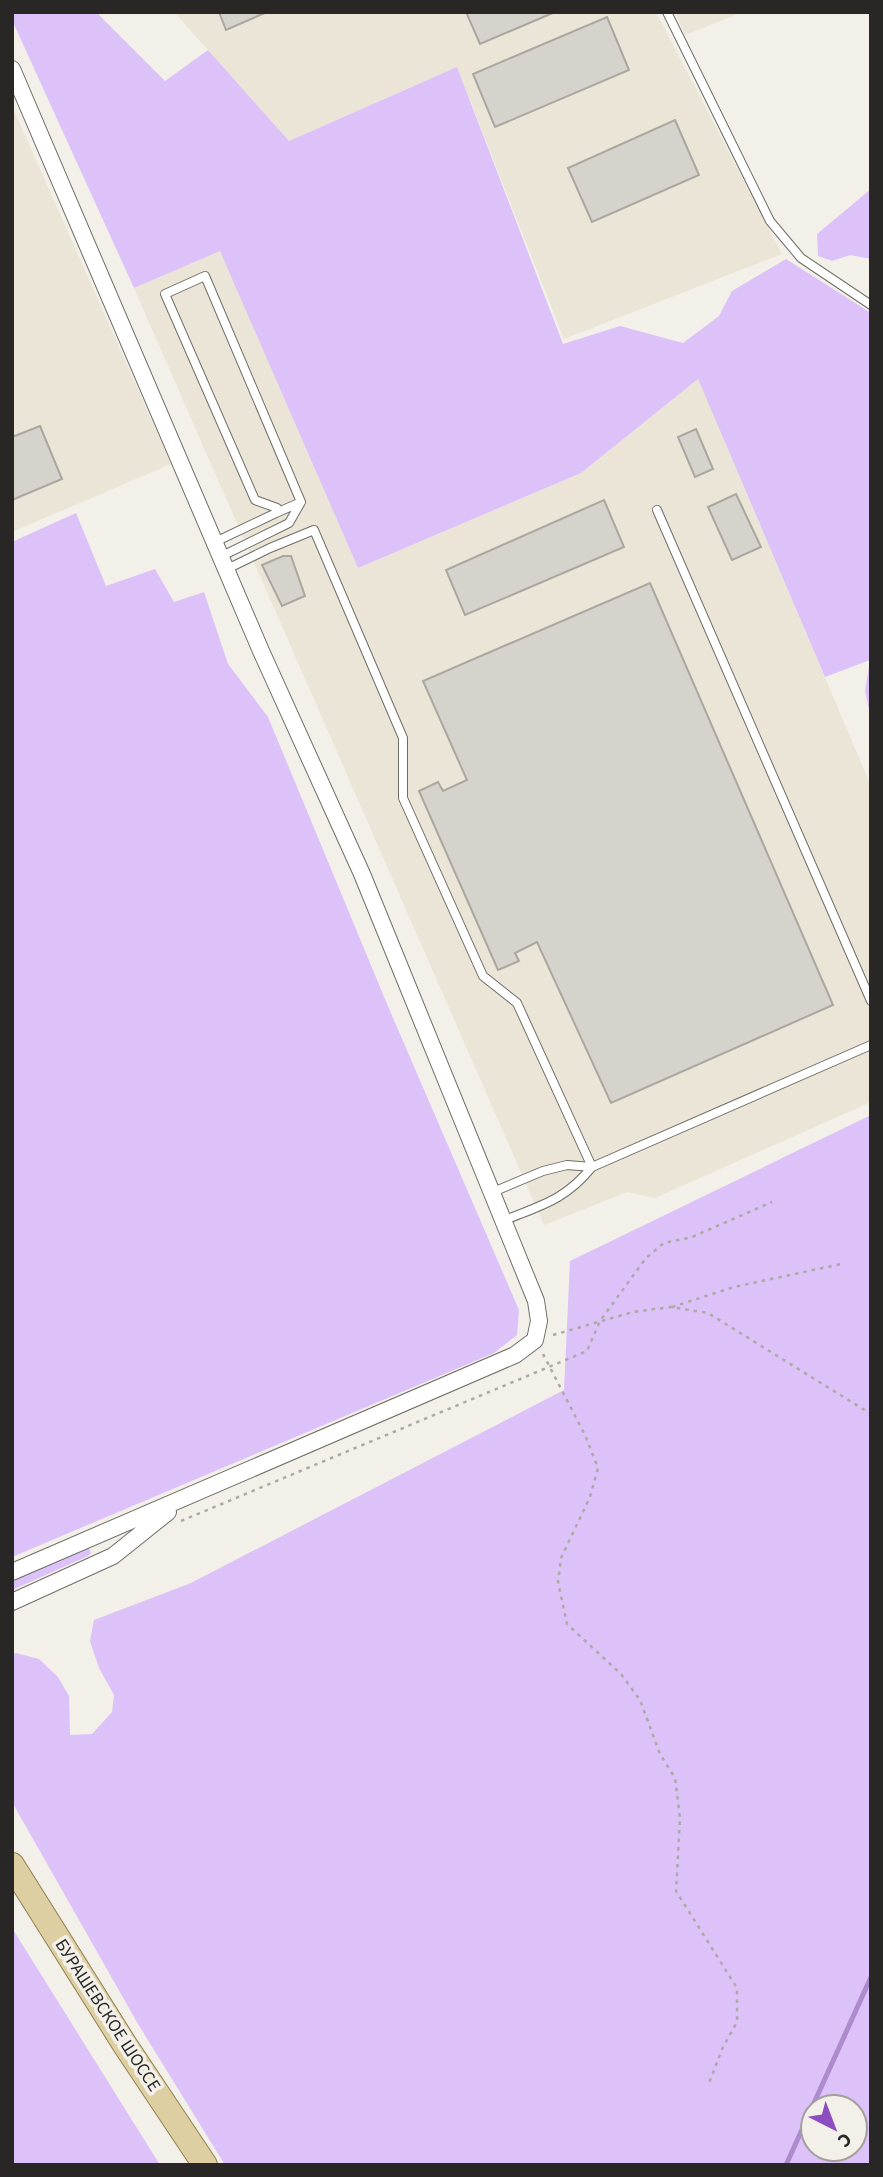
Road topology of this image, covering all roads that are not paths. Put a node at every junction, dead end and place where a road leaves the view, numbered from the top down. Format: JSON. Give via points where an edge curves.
{"nodes":[{"id":1,"x":667,"y":12,"type":"edge"},
{"id":2,"x":12,"y":69,"type":"edge"},
{"id":3,"x":871,"y":305,"type":"edge"},
{"id":4,"x":301,"y":502,"type":"junction"},
{"id":5,"x":657,"y":510,"type":"dead end"},
{"id":6,"x":276,"y":513,"type":"junction"},
{"id":7,"x":221,"y":556,"type":"junction"},
{"id":8,"x":871,"y":1001,"type":"edge"},
{"id":9,"x":871,"y":1045,"type":"edge"},
{"id":10,"x":592,"y":1167,"type":"junction"},
{"id":11,"x":493,"y":1192,"type":"junction"},
{"id":12,"x":505,"y":1220,"type":"junction"},
{"id":13,"x":184,"y":1499,"type":"junction"},
{"id":14,"x":12,"y":1572,"type":"edge"},
{"id":15,"x":12,"y":1602,"type":"edge"},
{"id":16,"x":12,"y":1865,"type":"edge"},
{"id":17,"x":205,"y":2165,"type":"edge"}],
"edges":[{"from":1,"to":3,"type":"lane","via":[[770,221],[801,258]]},
{"from":2,"to":7,"type":"street"},
{"from":4,"to":6,"type":"lane"},
{"from":4,"to":6,"type":"lane","via":[[205,276],[165,294],[255,500],[276,508]]},
{"from":4,"to":7,"type":"lane","via":[[289,523]]},
{"from":5,"to":8,"type":"lane"},
{"from":6,"to":7,"type":"lane"},
{"from":7,"to":10,"type":"lane","via":[[270,548],[314,530],[403,738],[404,798],[483,975],[517,1003]]},
{"from":7,"to":11,"type":"street","via":[[362,874]]},
{"from":9,"to":10,"type":"lane"},
{"from":10,"to":11,"type":"lane","via":[[567,1165],[543,1171]]},
{"from":10,"to":12,"type":"lane","via":[[576,1187],[555,1200]]},
{"from":11,"to":12,"type":"street"},
{"from":12,"to":13,"type":"street","via":[[536,1301],[539,1321],[535,1340],[515,1355]]},
{"from":13,"to":14,"type":"street"},
{"from":13,"to":15,"type":"street","via":[[113,1556]]},
{"from":16,"to":17,"type":"main road","name":"БУРАШЕВСКОЕ ШОССЕ"}]}
